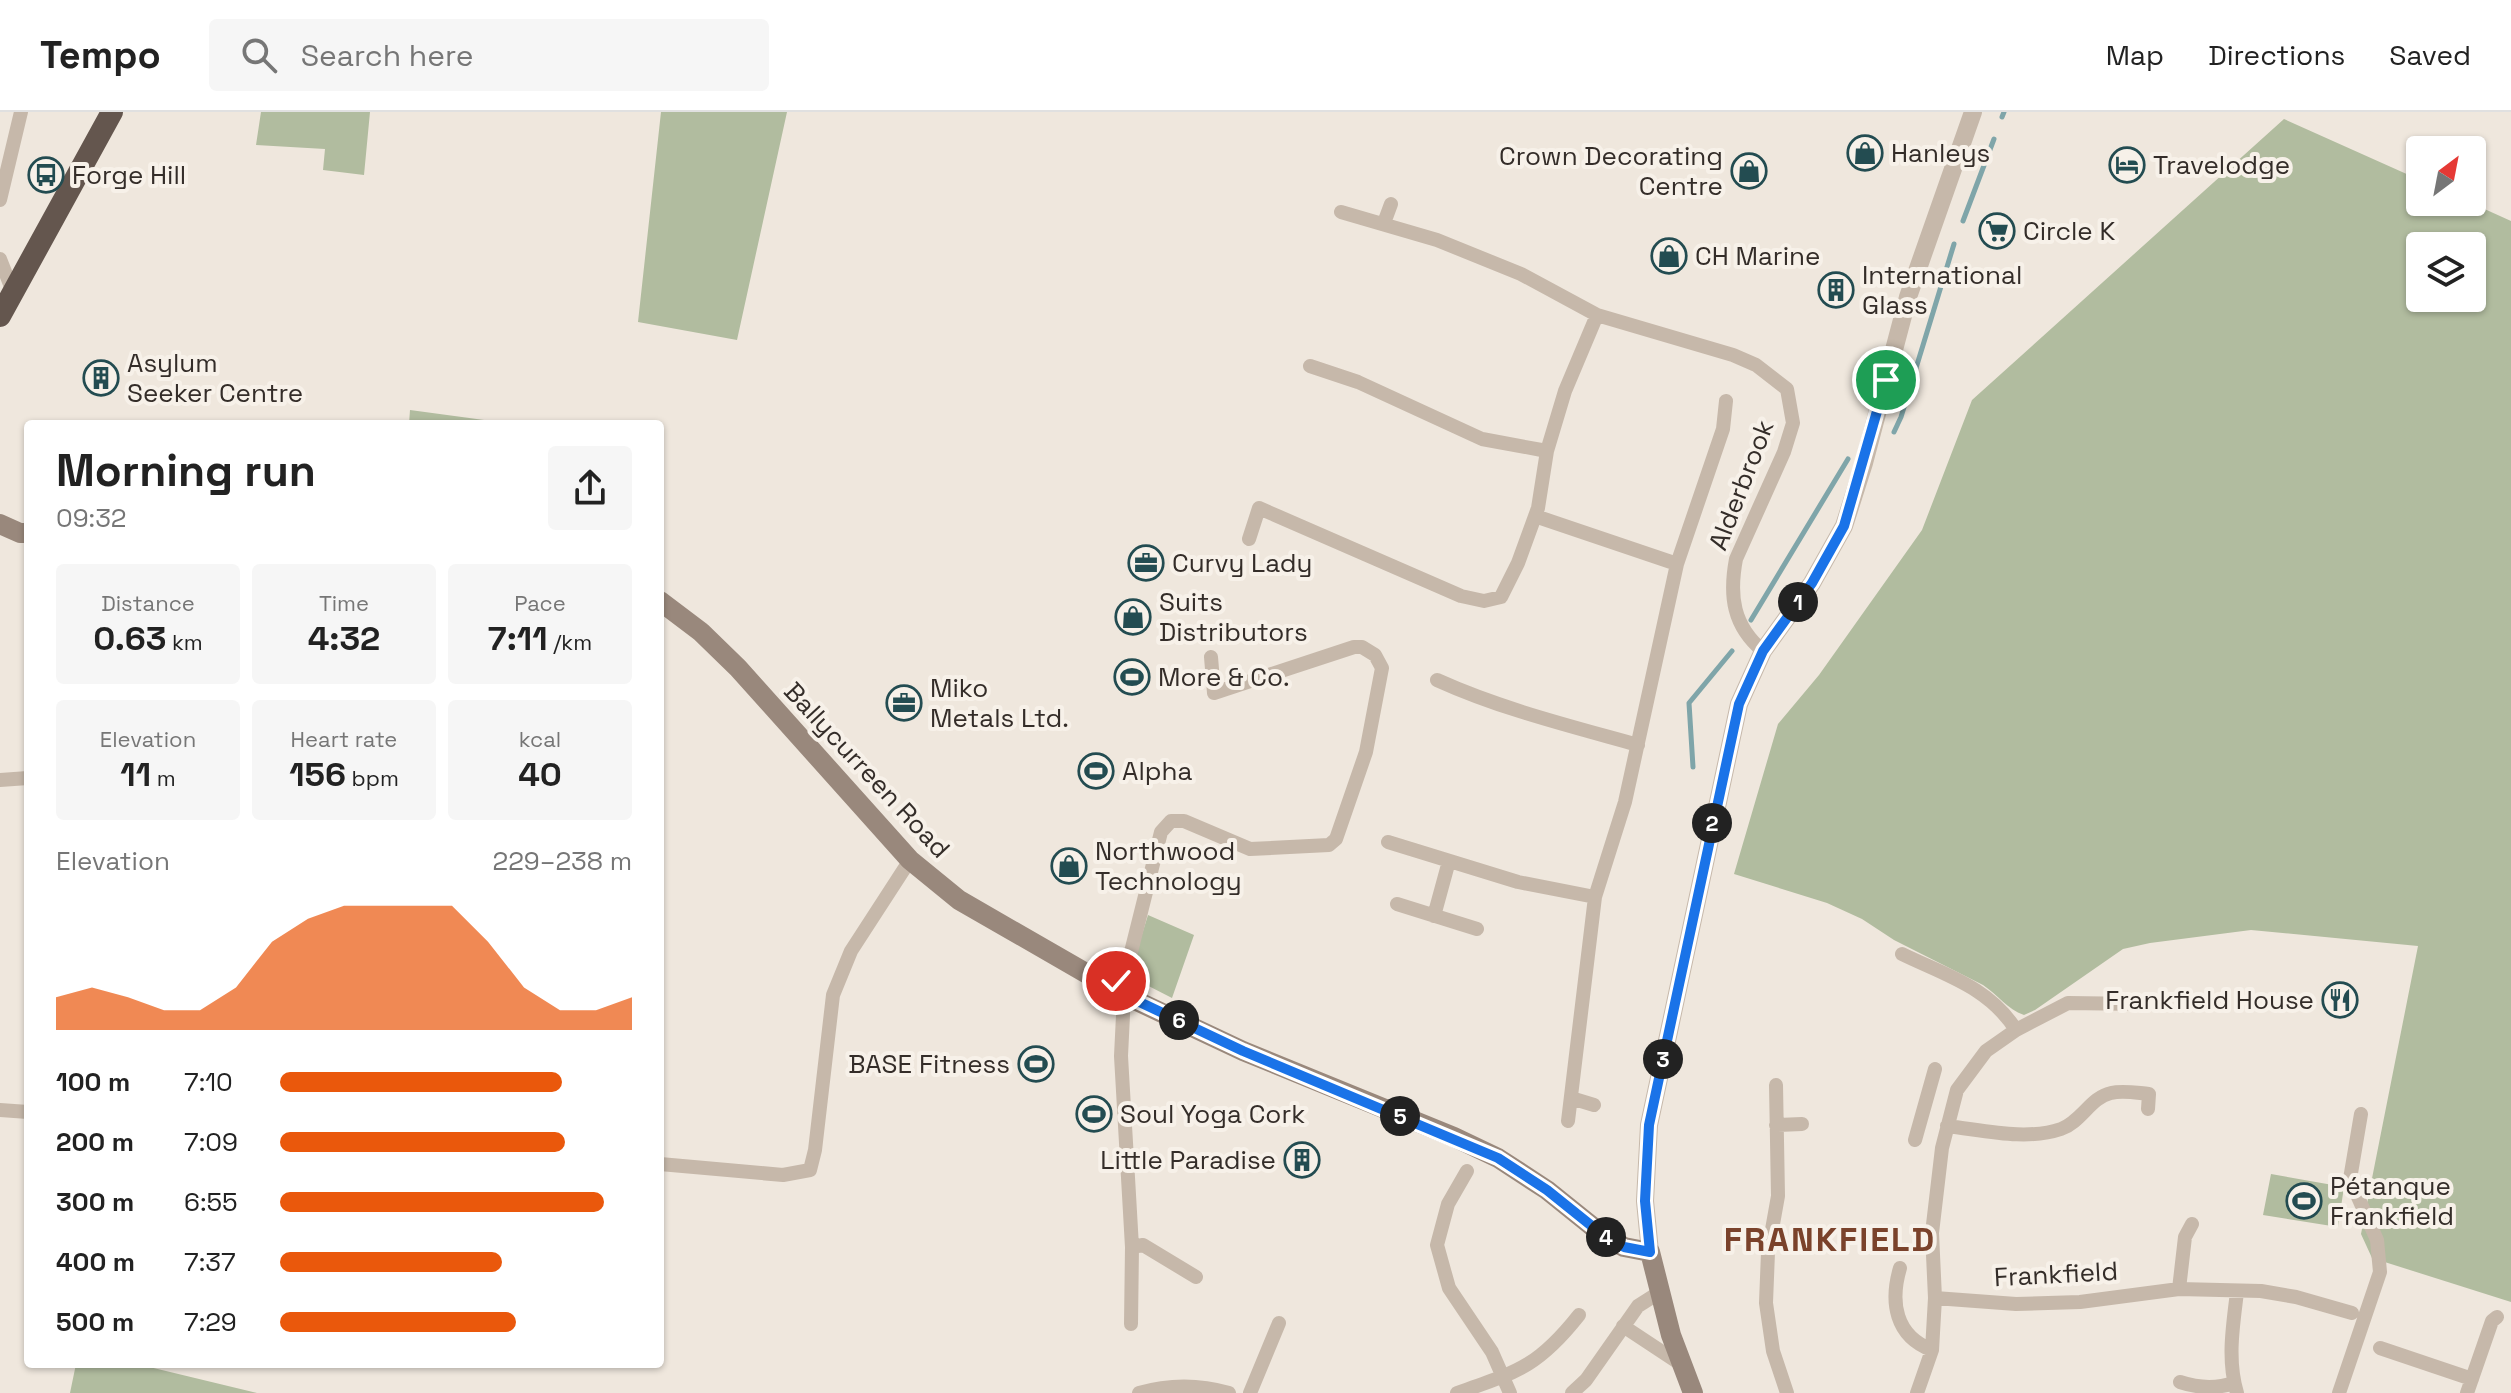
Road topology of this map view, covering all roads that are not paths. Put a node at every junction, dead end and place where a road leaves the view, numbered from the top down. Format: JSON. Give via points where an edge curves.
{"nodes":[{"id":1,"x":21,"y":112,"type":"edge"},
{"id":2,"x":112,"y":112,"type":"edge"},
{"id":3,"x":1973,"y":112,"type":"edge"},
{"id":4,"x":0,"y":200,"type":"edge"},
{"id":5,"x":1391,"y":204,"type":"dead end"},
{"id":6,"x":1341,"y":212,"type":"dead end"},
{"id":7,"x":1384,"y":223,"type":"junction"},
{"id":8,"x":0,"y":259,"type":"edge"},
{"id":9,"x":13,"y":292,"type":"junction"},
{"id":10,"x":1597,"y":315,"type":"junction"},
{"id":11,"x":0,"y":316,"type":"edge"},
{"id":12,"x":1310,"y":366,"type":"dead end"},
{"id":13,"x":1726,"y":401,"type":"dead end"},
{"id":14,"x":1547,"y":451,"type":"junction"},
{"id":15,"x":1535,"y":516,"type":"junction"},
{"id":16,"x":0,"y":524,"type":"edge"},
{"id":17,"x":24,"y":532,"type":"edge"},
{"id":18,"x":1249,"y":539,"type":"dead end"},
{"id":19,"x":1677,"y":564,"type":"junction"},
{"id":20,"x":664,"y":604,"type":"edge"},
{"id":21,"x":1763,"y":651,"type":"junction"},
{"id":22,"x":1211,"y":657,"type":"dead end"},
{"id":23,"x":1437,"y":680,"type":"dead end"},
{"id":24,"x":1638,"y":745,"type":"junction"},
{"id":25,"x":24,"y":778,"type":"edge"},
{"id":26,"x":0,"y":780,"type":"edge"},
{"id":27,"x":1388,"y":842,"type":"dead end"},
{"id":28,"x":910,"y":860,"type":"junction"},
{"id":29,"x":1449,"y":861,"type":"junction"},
{"id":30,"x":1595,"y":897,"type":"junction"},
{"id":31,"x":1397,"y":904,"type":"dead end"},
{"id":32,"x":1434,"y":916,"type":"junction"},
{"id":33,"x":1477,"y":929,"type":"dead end"},
{"id":34,"x":1902,"y":954,"type":"dead end"},
{"id":35,"x":1118,"y":992,"type":"junction"},
{"id":36,"x":2140,"y":1004,"type":"dead end"},
{"id":37,"x":2016,"y":1030,"type":"junction"},
{"id":38,"x":1935,"y":1069,"type":"dead end"},
{"id":39,"x":1776,"y":1085,"type":"dead end"},
{"id":40,"x":1571,"y":1098,"type":"junction"},
{"id":41,"x":1594,"y":1105,"type":"dead end"},
{"id":42,"x":2148,"y":1109,"type":"dead end"},
{"id":43,"x":0,"y":1110,"type":"edge"},
{"id":44,"x":24,"y":1112,"type":"edge"},
{"id":45,"x":2361,"y":1114,"type":"dead end"},
{"id":46,"x":1568,"y":1121,"type":"dead end"},
{"id":47,"x":1802,"y":1124,"type":"dead end"},
{"id":48,"x":1776,"y":1125,"type":"junction"},
{"id":49,"x":1946,"y":1130,"type":"junction"},
{"id":50,"x":664,"y":1164,"type":"edge"},
{"id":51,"x":1467,"y":1171,"type":"dead end"},
{"id":52,"x":2192,"y":1224,"type":"dead end"},
{"id":53,"x":1132,"y":1247,"type":"junction"},
{"id":54,"x":1650,"y":1252,"type":"junction"},
{"id":55,"x":1900,"y":1268,"type":"dead end"},
{"id":56,"x":1196,"y":1277,"type":"dead end"},
{"id":57,"x":2179,"y":1289,"type":"junction"},
{"id":58,"x":1660,"y":1292,"type":"junction"},
{"id":59,"x":2237,"y":1292,"type":"junction"},
{"id":60,"x":1935,"y":1298,"type":"junction"},
{"id":61,"x":2352,"y":1313,"type":"dead end"},
{"id":62,"x":1579,"y":1315,"type":"dead end"},
{"id":63,"x":2497,"y":1317,"type":"dead end"},
{"id":64,"x":1279,"y":1323,"type":"dead end"},
{"id":65,"x":1131,"y":1324,"type":"dead end"},
{"id":66,"x":1623,"y":1326,"type":"junction"},
{"id":67,"x":2380,"y":1348,"type":"dead end"},
{"id":68,"x":1932,"y":1350,"type":"junction"},
{"id":69,"x":1682,"y":1365,"type":"junction"},
{"id":70,"x":1502,"y":1379,"type":"junction"},
{"id":71,"x":2180,"y":1382,"type":"dead end"},
{"id":72,"x":2469,"y":1386,"type":"edge"},
{"id":73,"x":2236,"y":1388,"type":"edge"},
{"id":74,"x":1139,"y":1393,"type":"edge"},
{"id":75,"x":1229,"y":1393,"type":"edge"},
{"id":76,"x":1250,"y":1393,"type":"edge"},
{"id":77,"x":1457,"y":1393,"type":"edge"},
{"id":78,"x":1510,"y":1393,"type":"edge"},
{"id":79,"x":1572,"y":1393,"type":"edge"},
{"id":80,"x":1693,"y":1393,"type":"edge"},
{"id":81,"x":1787,"y":1393,"type":"edge"},
{"id":82,"x":1917,"y":1393,"type":"edge"},
{"id":83,"x":2339,"y":1393,"type":"edge"}],
"edges":[{"from":1,"to":4,"type":"street"},
{"from":2,"to":9,"type":"highway"},
{"from":3,"to":21,"type":"street","via":[[1908,297],[1844,526],[1812,583]]},
{"from":5,"to":7,"type":"street"},
{"from":6,"to":7,"type":"street","name":"Alderbrook"},
{"from":7,"to":10,"type":"street","name":"Alderbrook","via":[[1521,274]]},
{"from":8,"to":9,"type":"street"},
{"from":9,"to":11,"type":"highway"},
{"from":10,"to":14,"type":"street"},
{"from":10,"to":21,"type":"street","name":"Alderbrook","via":[[1733,355],[1787,389],[1793,423],[1733,572],[1733,609]]},
{"from":12,"to":14,"type":"street","via":[[1358,382],[1482,439]]},
{"from":13,"to":19,"type":"street","name":"Alderbrook","via":[[1723,429]]},
{"from":14,"to":15,"type":"street"},
{"from":15,"to":18,"type":"street","via":[[1501,597],[1484,601],[1461,596],[1259,508]]},
{"from":15,"to":19,"type":"street","name":"Alderbrook"},
{"from":16,"to":17,"type":"main road"},
{"from":19,"to":24,"type":"street","name":"Alderbrook"},
{"from":20,"to":28,"type":"main road","name":"Ballycurreen Road","via":[[738,668]]},
{"from":21,"to":54,"type":"street","via":[[1735,718],[1649,1125],[1645,1201]]},
{"from":22,"to":35,"type":"street","via":[[1214,693],[1362,647],[1382,668],[1366,752],[1336,839],[1329,845],[1250,849],[1184,821],[1171,821],[1161,832]]},
{"from":23,"to":24,"type":"street","via":[[1471,696]]},
{"from":24,"to":30,"type":"street","name":"Alderbrook"},
{"from":25,"to":26,"type":"street"},
{"from":27,"to":29,"type":"street"},
{"from":28,"to":35,"type":"main road","name":"Ballycurreen Road","via":[[959,900]]},
{"from":28,"to":50,"type":"street","via":[[851,951],[833,995],[810,1170],[783,1175]]},
{"from":29,"to":30,"type":"street"},
{"from":29,"to":32,"type":"street"},
{"from":30,"to":40,"type":"street","name":"Alderbrook"},
{"from":31,"to":32,"type":"street"},
{"from":32,"to":33,"type":"street"},
{"from":34,"to":37,"type":"street","via":[[1988,996]]},
{"from":35,"to":53,"type":"street"},
{"from":35,"to":54,"type":"main road","name":"Ballycurreen Road","via":[[1243,1051],[1498,1158],[1603,1235],[1624,1247]]},
{"from":36,"to":37,"type":"street","via":[[2068,1003]]},
{"from":37,"to":49,"type":"street","via":[[1986,1051],[1957,1090]]},
{"from":38,"to":49,"type":"street","via":[[1917,1134]]},
{"from":39,"to":48,"type":"street"},
{"from":40,"to":41,"type":"street"},
{"from":40,"to":46,"type":"street","name":"Alderbrook"},
{"from":42,"to":49,"type":"street","via":[[2149,1094],[2110,1093],[2062,1129]]},
{"from":43,"to":44,"type":"street"},
{"from":45,"to":83,"type":"street","via":[[2350,1179],[2377,1240],[2380,1272]]},
{"from":47,"to":48,"type":"street"},
{"from":48,"to":81,"type":"street","via":[[1778,1196],[1766,1303],[1773,1351]]},
{"from":49,"to":60,"type":"street","via":[[1932,1233]]},
{"from":51,"to":70,"type":"street","via":[[1448,1204],[1437,1245],[1449,1288],[1492,1352]]},
{"from":52,"to":57,"type":"street","via":[[2185,1237]]},
{"from":53,"to":56,"type":"street","via":[[1143,1245]]},
{"from":53,"to":65,"type":"street"},
{"from":54,"to":58,"type":"main road"},
{"from":55,"to":68,"type":"street","via":[[1894,1289],[1901,1326],[1919,1345]]},
{"from":57,"to":59,"type":"street","name":"Frankfield"},
{"from":57,"to":60,"type":"street","name":"Frankfield","via":[[2032,1304]]},
{"from":58,"to":66,"type":"street","via":[[1638,1306]]},
{"from":58,"to":69,"type":"main road"},
{"from":59,"to":61,"type":"street","name":"Frankfield","via":[[2296,1297]]},
{"from":59,"to":73,"type":"street","via":[[2231,1340]]},
{"from":60,"to":68,"type":"street"},
{"from":62,"to":70,"type":"street","via":[[1546,1352]]},
{"from":63,"to":72,"type":"street"},
{"from":64,"to":76,"type":"street"},
{"from":66,"to":69,"type":"street"},
{"from":66,"to":79,"type":"street"},
{"from":67,"to":72,"type":"street"},
{"from":68,"to":82,"type":"street"},
{"from":69,"to":80,"type":"main road"},
{"from":70,"to":77,"type":"street"},
{"from":70,"to":78,"type":"street"},
{"from":71,"to":73,"type":"street"},
{"from":74,"to":75,"type":"street","via":[[1171,1385]]}]}
